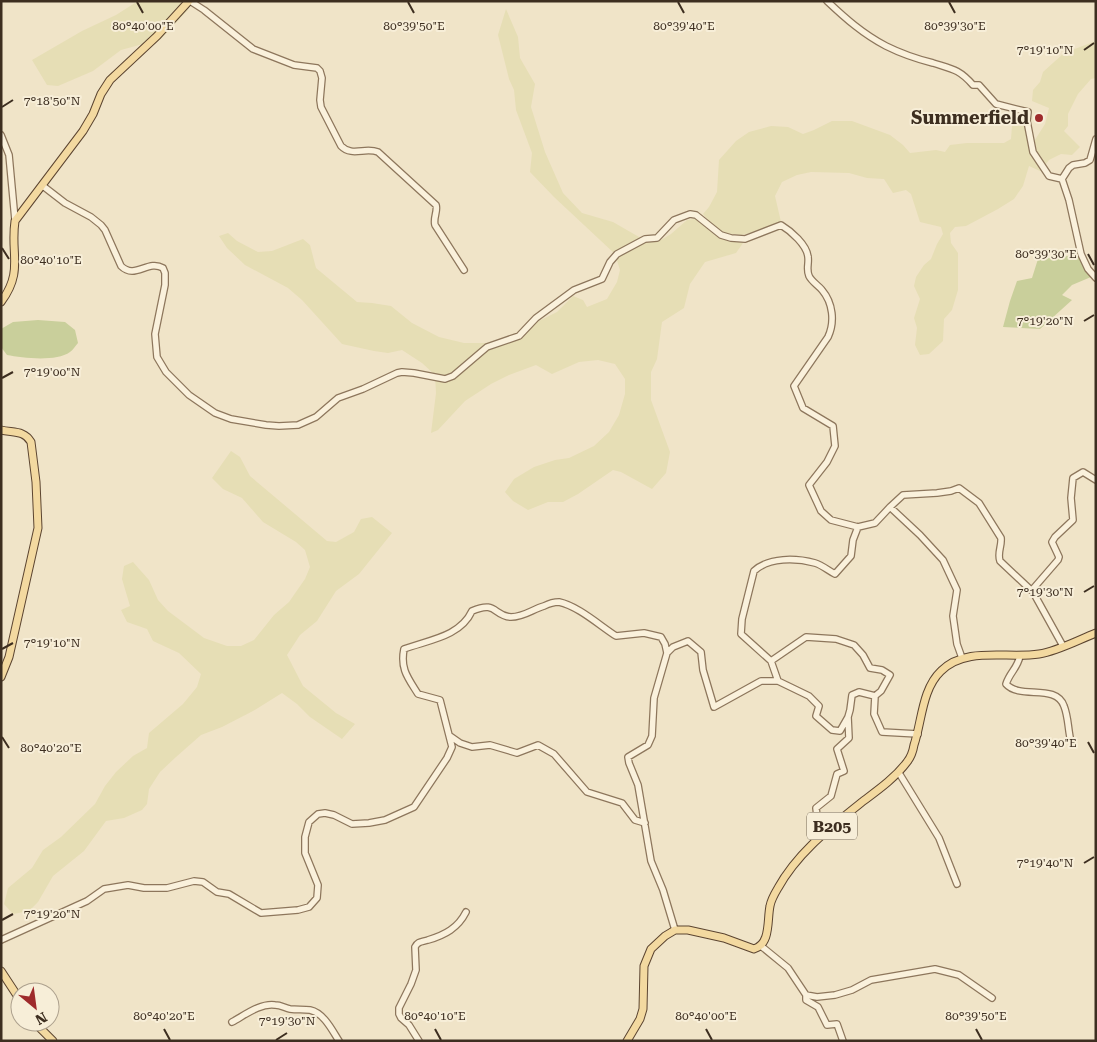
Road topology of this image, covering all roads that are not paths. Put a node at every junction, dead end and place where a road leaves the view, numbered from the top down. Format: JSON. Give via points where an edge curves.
{"nodes":[{"id":1,"x":190,"y":1,"type":"edge"},
{"id":2,"x":827,"y":1,"type":"edge"},
{"id":3,"x":1,"y":135,"type":"edge"},
{"id":4,"x":1096,"y":139,"type":"edge"},
{"id":5,"x":1062,"y":179,"type":"junction"},
{"id":6,"x":43,"y":186,"type":"junction"},
{"id":7,"x":15,"y":221,"type":"junction"},
{"id":8,"x":464,"y":270,"type":"dead end"},
{"id":9,"x":1096,"y":278,"type":"edge"},
{"id":10,"x":1,"y":302,"type":"edge"},
{"id":11,"x":1,"y":430,"type":"edge"},
{"id":12,"x":1096,"y":480,"type":"edge"},
{"id":13,"x":890,"y":507,"type":"junction"},
{"id":14,"x":858,"y":527,"type":"junction"},
{"id":15,"x":1032,"y":590,"type":"junction"},
{"id":16,"x":1096,"y":632,"type":"edge"},
{"id":17,"x":1063,"y":646,"type":"junction"},
{"id":18,"x":667,"y":653,"type":"junction"},
{"id":19,"x":1020,"y":656,"type":"junction"},
{"id":20,"x":962,"y":658,"type":"junction"},
{"id":21,"x":770,"y":661,"type":"junction"},
{"id":22,"x":1,"y":676,"type":"edge"},
{"id":23,"x":778,"y":681,"type":"junction"},
{"id":24,"x":875,"y":696,"type":"junction"},
{"id":25,"x":848,"y":717,"type":"junction"},
{"id":26,"x":918,"y":734,"type":"junction"},
{"id":27,"x":450,"y":736,"type":"junction"},
{"id":28,"x":1070,"y":737,"type":"dead end"},
{"id":29,"x":899,"y":773,"type":"junction"},
{"id":30,"x":645,"y":824,"type":"junction"},
{"id":31,"x":830,"y":828,"type":"junction"},
{"id":32,"x":957,"y":884,"type":"dead end"},
{"id":33,"x":466,"y":912,"type":"dead end"},
{"id":34,"x":675,"y":930,"type":"junction"},
{"id":35,"x":1,"y":940,"type":"edge"},
{"id":36,"x":761,"y":946,"type":"junction"},
{"id":37,"x":1,"y":971,"type":"edge"},
{"id":38,"x":10,"y":985,"type":"edge"},
{"id":39,"x":806,"y":995,"type":"junction"},
{"id":40,"x":992,"y":998,"type":"dead end"},
{"id":41,"x":232,"y":1022,"type":"dead end"},
{"id":42,"x":45,"y":1032,"type":"edge"},
{"id":43,"x":630,"y":1039,"type":"edge"},
{"id":44,"x":54,"y":1041,"type":"edge"},
{"id":45,"x":339,"y":1041,"type":"edge"},
{"id":46,"x":419,"y":1041,"type":"edge"},
{"id":47,"x":843,"y":1041,"type":"edge"}],
"edges":[{"from":1,"to":6,"type":"main road","via":[[110,80],[83,131]]},
{"from":1,"to":8,"type":"street","via":[[253,49],[294,65],[317,68],[322,78],[321,107],[341,146],[352,152],[378,152],[436,205],[435,225]]},
{"from":2,"to":5,"type":"street","via":[[853,25],[886,46],[950,67],[973,85],[979,85],[996,104],[1028,112],[1033,152],[1049,176]]},
{"from":3,"to":7,"type":"street","via":[[9,155]]},
{"from":4,"to":5,"type":"street","via":[[1090,160],[1073,165]]},
{"from":5,"to":9,"type":"street","via":[[1081,254]]},
{"from":6,"to":7,"type":"main road"},
{"from":6,"to":14,"type":"street","via":[[101,225],[124,269],[132,272],[153,265],[163,268],[165,285],[155,342],[160,362],[173,379],[194,400],[215,413],[231,419],[279,426],[305,423],[338,398],[397,373],[445,379],[453,376],[487,347],[519,336],[536,318],[569,293],[602,279],[617,254],[645,239],[658,238],[674,220],[696,215],[721,235],[731,238],[745,238],[781,226],[805,248],[810,278],[828,298],[832,320],[828,337],[794,386],[803,408],[833,426],[835,446],[810,485],[821,511],[832,520]]},
{"from":7,"to":10,"type":"main road","via":[[14,280]]},
{"from":11,"to":22,"type":"main road","via":[[22,433],[31,442],[38,528],[9,657]]},
{"from":12,"to":15,"type":"street","via":[[1083,472],[1074,478],[1070,498],[1073,520],[1052,542],[1058,560]]},
{"from":13,"to":14,"type":"street","via":[[874,522]]},
{"from":13,"to":15,"type":"street","via":[[902,495],[959,488],[979,503],[1001,538],[1000,561]]},
{"from":13,"to":20,"type":"street","via":[[943,560],[957,590],[953,616],[956,644]]},
{"from":14,"to":21,"type":"street","via":[[852,540],[851,556],[835,574],[816,563],[782,559],[754,571],[740,634]]},
{"from":15,"to":17,"type":"street"},
{"from":16,"to":17,"type":"main road","number":"B205"},
{"from":17,"to":19,"type":"main road","number":"B205"},
{"from":18,"to":23,"type":"street","via":[[688,641],[701,652],[714,707],[761,681]]},
{"from":18,"to":27,"type":"street","via":[[660,637],[644,633],[616,636],[578,609],[558,602],[510,617],[488,606],[481,607],[472,611],[458,629],[404,649],[405,674],[418,694],[440,700]]},
{"from":18,"to":30,"type":"street","via":[[654,698],[652,736],[648,745],[628,757],[638,785]]},
{"from":19,"to":20,"type":"main road","number":"B205","via":[[969,655]]},
{"from":19,"to":28,"type":"street","via":[[1006,684],[1011,689],[1038,691],[1060,700],[1064,705]]},
{"from":20,"to":26,"type":"main road","number":"B205","via":[[942,669],[931,682]]},
{"from":21,"to":23,"type":"street"},
{"from":21,"to":24,"type":"street","via":[[806,637],[844,641],[854,645],[870,668],[890,675]]},
{"from":23,"to":25,"type":"street","via":[[809,696],[819,706],[816,716],[832,730],[840,731]]},
{"from":24,"to":25,"type":"street","via":[[858,692],[852,695]]},
{"from":24,"to":26,"type":"street","via":[[874,714],[882,732]]},
{"from":25,"to":31,"type":"street","via":[[849,738],[837,749],[844,771],[837,774],[830,796],[816,808],[816,816]]},
{"from":26,"to":29,"type":"main road","number":"B205","via":[[910,758]]},
{"from":27,"to":30,"type":"street","via":[[472,747],[490,745],[517,753],[538,745],[554,754],[587,792],[622,803],[635,820]]},
{"from":27,"to":35,"type":"street","via":[[452,747],[447,758],[414,807],[386,820],[369,823],[352,824],[324,813],[309,822],[304,837],[305,853],[318,886],[317,898],[309,907],[261,913],[203,882],[167,888],[128,885],[104,889],[81,904]]},
{"from":29,"to":31,"type":"main road","number":"B205"},
{"from":29,"to":32,"type":"street","via":[[939,838]]},
{"from":30,"to":34,"type":"street","via":[[651,861]]},
{"from":31,"to":36,"type":"main road","number":"B205","via":[[801,856],[777,890],[770,904],[766,938]]},
{"from":33,"to":46,"type":"street","via":[[453,928],[415,947],[416,970],[399,1014]]},
{"from":34,"to":36,"type":"main road","via":[[715,935],[754,949]]},
{"from":34,"to":43,"type":"main road","via":[[651,949],[644,966],[643,1010]]},
{"from":36,"to":39,"type":"street","via":[[788,968]]},
{"from":37,"to":38,"type":"main road"},
{"from":39,"to":40,"type":"street","via":[[834,995],[870,980],[935,969],[959,975]]},
{"from":39,"to":47,"type":"street","via":[[806,1000],[818,1007],[827,1025],[837,1024]]},
{"from":41,"to":45,"type":"street","via":[[257,1008],[276,1004],[314,1012],[323,1018]]},
{"from":42,"to":44,"type":"main road"}]}
